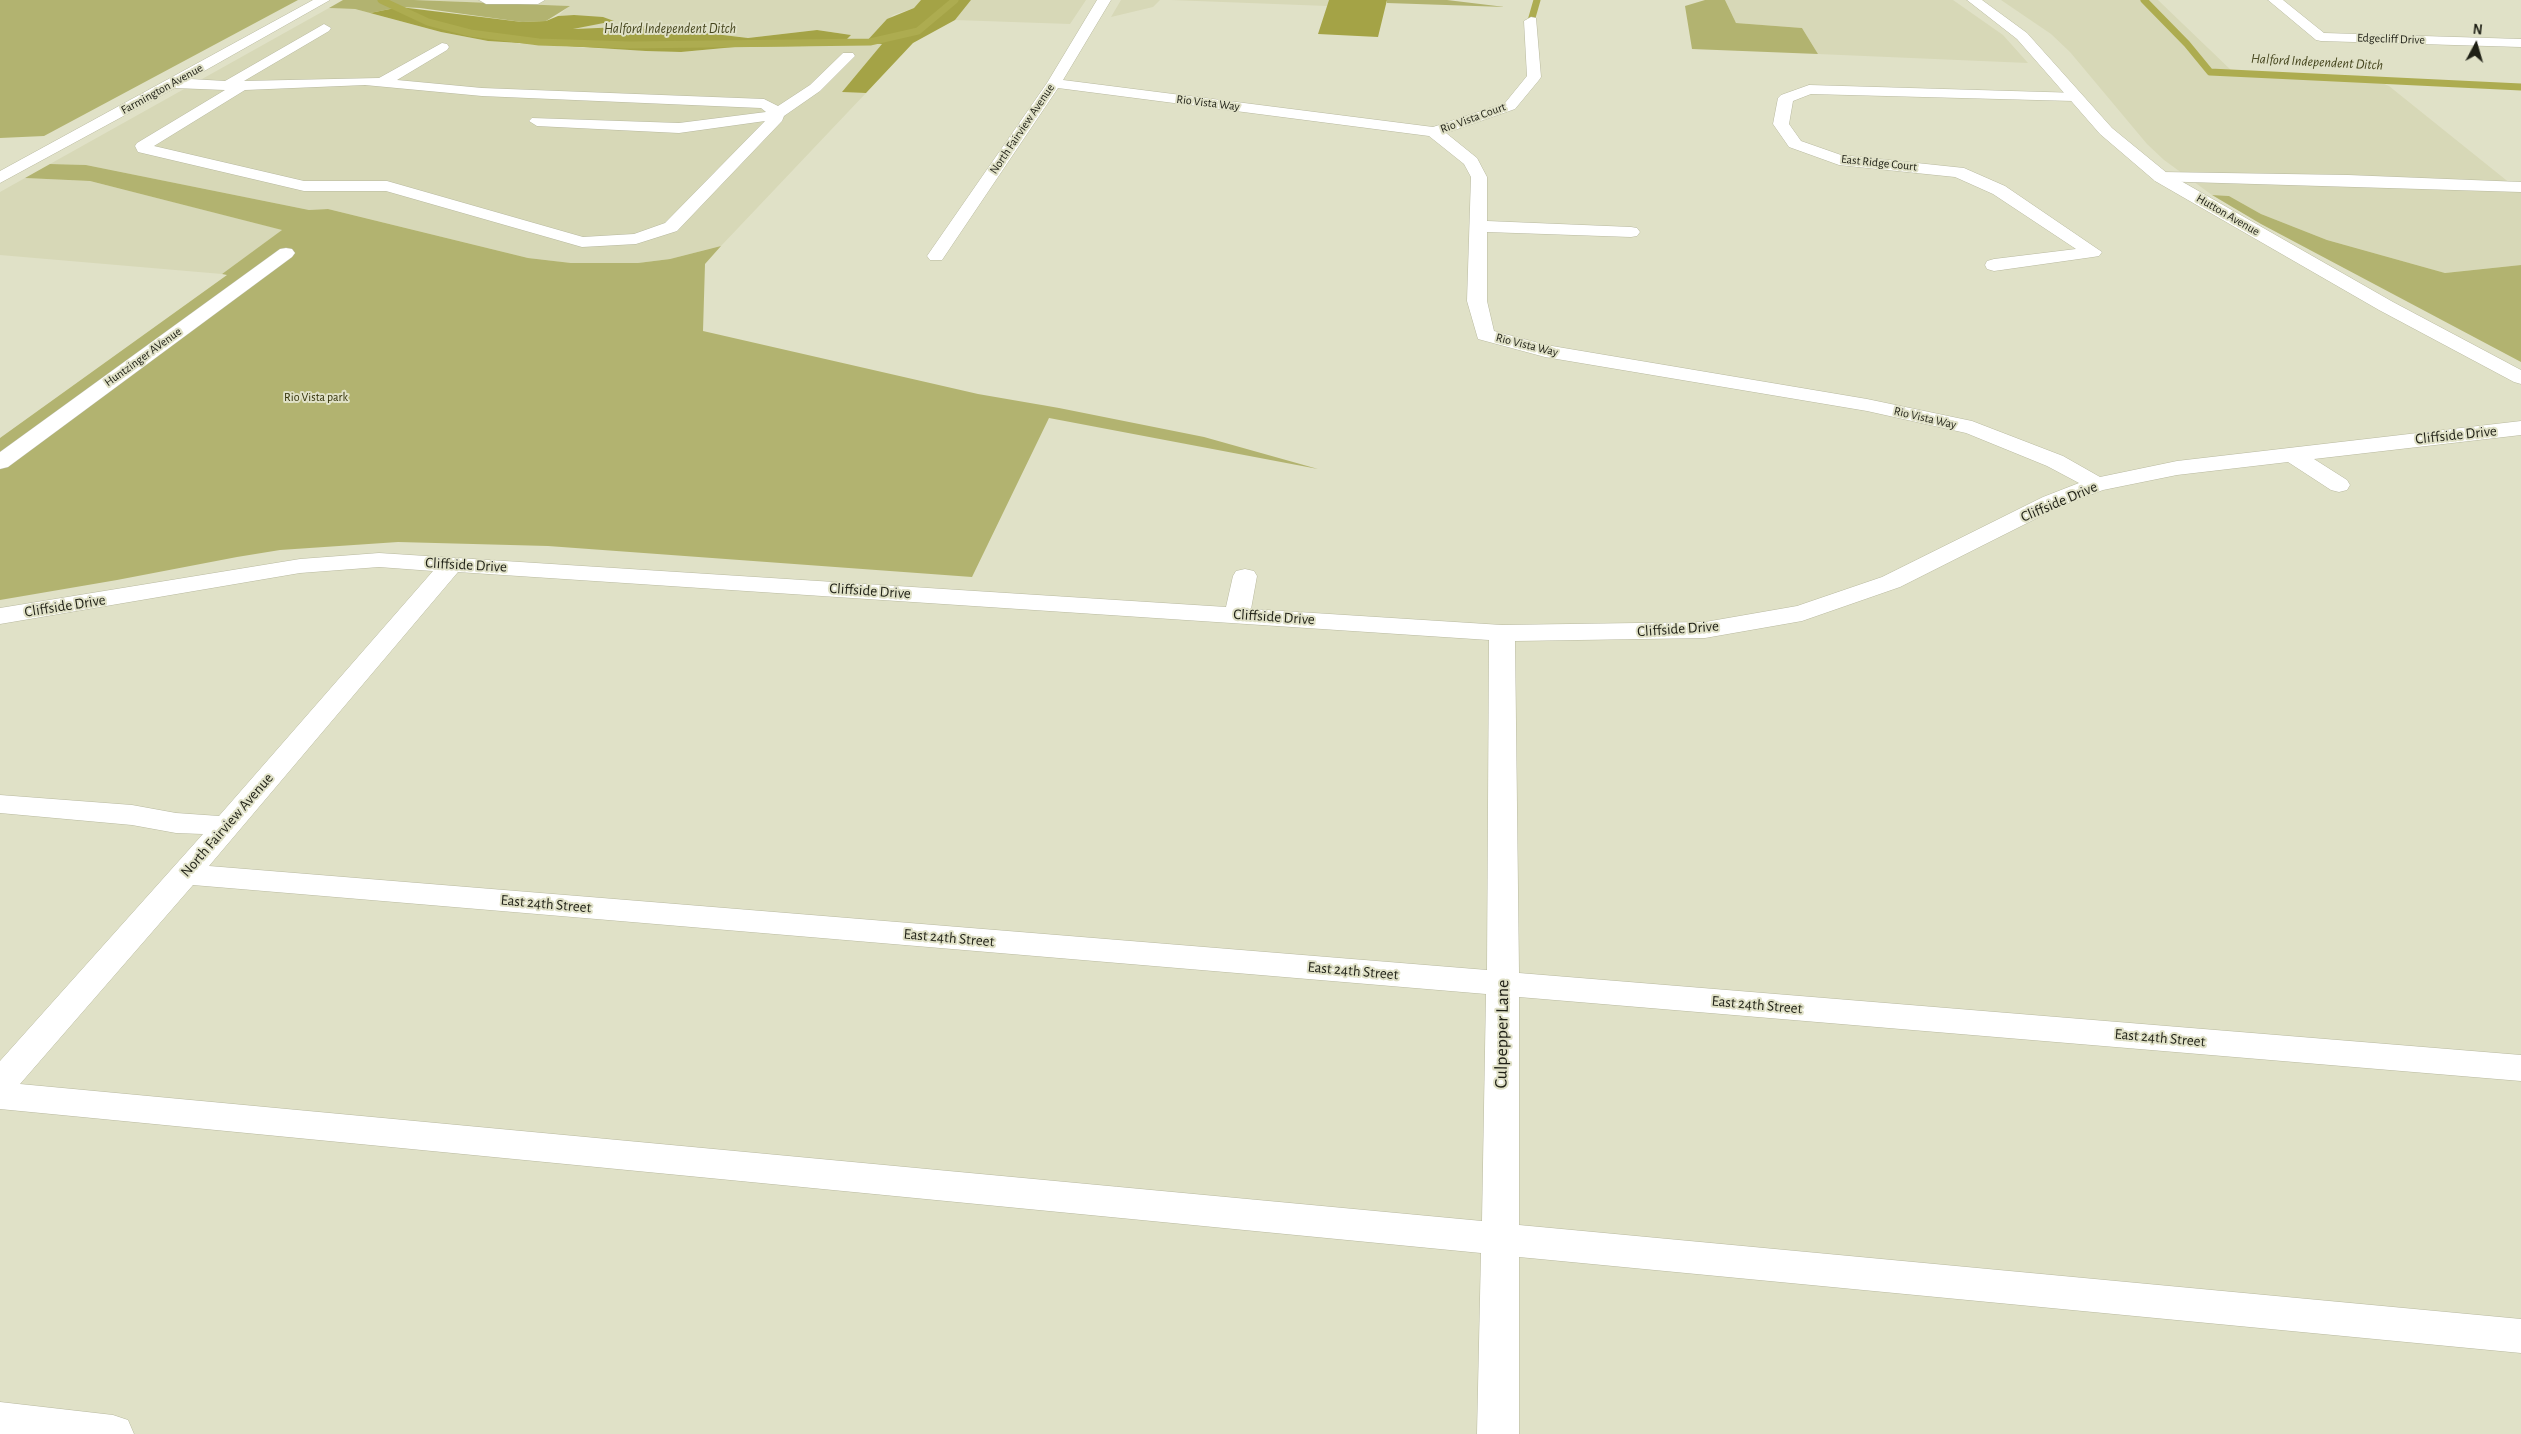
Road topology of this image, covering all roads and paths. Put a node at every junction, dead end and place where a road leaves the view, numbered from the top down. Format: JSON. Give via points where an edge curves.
{"nodes":[{"id":1,"x":324,"y":0,"type":"edge"},
{"id":2,"x":486,"y":0,"type":"edge"},
{"id":3,"x":538,"y":0,"type":"edge"},
{"id":4,"x":1104,"y":0,"type":"edge"},
{"id":5,"x":1974,"y":0,"type":"edge"},
{"id":6,"x":2275,"y":0,"type":"edge"},
{"id":7,"x":1530,"y":21,"type":"dead end"},
{"id":8,"x":324,"y":28,"type":"dead end"},
{"id":9,"x":2521,"y":43,"type":"edge"},
{"id":10,"x":442,"y":47,"type":"dead end"},
{"id":11,"x":848,"y":56,"type":"dead end"},
{"id":12,"x":381,"y":83,"type":"junction"},
{"id":13,"x":1054,"y":83,"type":"junction"},
{"id":14,"x":172,"y":84,"type":"junction"},
{"id":15,"x":401,"y":85,"type":"junction"},
{"id":16,"x":233,"y":88,"type":"junction"},
{"id":17,"x":158,"y":91,"type":"junction"},
{"id":18,"x":2074,"y":96,"type":"junction"},
{"id":19,"x":776,"y":115,"type":"junction"},
{"id":20,"x":537,"y":121,"type":"dead end"},
{"id":21,"x":1434,"y":132,"type":"junction"},
{"id":22,"x":2161,"y":177,"type":"junction"},
{"id":23,"x":0,"y":178,"type":"edge"},
{"id":24,"x":2521,"y":187,"type":"edge"},
{"id":25,"x":1479,"y":226,"type":"junction"},
{"id":26,"x":1631,"y":232,"type":"dead end"},
{"id":27,"x":286,"y":253,"type":"dead end"},
{"id":28,"x":936,"y":256,"type":"dead end"},
{"id":29,"x":1994,"y":266,"type":"dead end"},
{"id":30,"x":2521,"y":378,"type":"edge"},
{"id":31,"x":2521,"y":428,"type":"edge"},
{"id":32,"x":2291,"y":454,"type":"junction"},
{"id":33,"x":0,"y":462,"type":"edge"},
{"id":34,"x":2097,"y":484,"type":"junction"},
{"id":35,"x":2340,"y":485,"type":"dead end"},
{"id":36,"x":452,"y":564,"type":"junction"},
{"id":37,"x":1245,"y":576,"type":"dead end"},
{"id":38,"x":1237,"y":615,"type":"junction"},
{"id":39,"x":0,"y":616,"type":"edge"},
{"id":40,"x":1502,"y":633,"type":"junction"},
{"id":41,"x":0,"y":804,"type":"edge"},
{"id":42,"x":227,"y":826,"type":"junction"},
{"id":43,"x":185,"y":874,"type":"junction"},
{"id":44,"x":1503,"y":984,"type":"junction"},
{"id":45,"x":2521,"y":1068,"type":"edge"},
{"id":46,"x":0,"y":1084,"type":"edge"},
{"id":47,"x":0,"y":1096,"type":"edge"},
{"id":48,"x":1500,"y":1239,"type":"junction"},
{"id":49,"x":2521,"y":1336,"type":"edge"},
{"id":50,"x":0,"y":1421,"type":"edge"},
{"id":51,"x":113,"y":1434,"type":"edge"},
{"id":52,"x":1498,"y":1434,"type":"edge"}],
"edges":[{"from":1,"to":14,"type":"street","name":"Farmington Avenue"},
{"from":2,"to":3,"type":"street"},
{"from":4,"to":13,"type":"street","name":"North Fairview Avenue"},
{"from":5,"to":18,"type":"street","name":"Hutton Avenue","via":[[2022,36]]},
{"from":6,"to":9,"type":"street","name":"Edgecliff Drive","via":[[2321,37]]},
{"from":7,"to":21,"type":"street","name":"Rio Vista Court","via":[[1534,77],[1510,106]]},
{"from":8,"to":16,"type":"street"},
{"from":10,"to":12,"type":"street"},
{"from":11,"to":19,"type":"street","via":[[815,88]]},
{"from":12,"to":15,"type":"street"},
{"from":12,"to":16,"type":"street","via":[[300,82]]},
{"from":13,"to":21,"type":"street","name":"Rio Vista Way"},
{"from":13,"to":28,"type":"street","name":"North Fairview Avenue"},
{"from":14,"to":16,"type":"street"},
{"from":14,"to":17,"type":"street","name":"Farmington Avenue"},
{"from":15,"to":16,"type":"street","via":[[366,89]]},
{"from":15,"to":19,"type":"street","via":[[482,92],[764,104]]},
{"from":16,"to":17,"type":"street"},
{"from":16,"to":19,"type":"street","via":[[143,146],[144,149],[304,186],[387,186],[582,242],[636,239],[671,227],[777,118]]},
{"from":17,"to":23,"type":"street","name":"Farmington Avenue"},
{"from":18,"to":22,"type":"street","name":"Hutton Avenue","via":[[2106,131]]},
{"from":18,"to":29,"type":"street","name":"East Ridge Court","via":[[1808,89],[1786,98],[1781,124],[1795,144],[1839,160],[1958,172],[1999,190],[2093,252]]},
{"from":19,"to":20,"type":"street","via":[[679,128]]},
{"from":21,"to":25,"type":"street","name":"Rio Vista Way","via":[[1471,161],[1475,169],[1479,178]]},
{"from":22,"to":24,"type":"street"},
{"from":22,"to":30,"type":"street","name":"Hutton Avenue","via":[[2386,306]]},
{"from":25,"to":26,"type":"street"},
{"from":25,"to":34,"type":"street","name":"Rio Vista Way","via":[[1477,301],[1485,335],[1545,351],[1868,405],[1972,428],[2055,461]]},
{"from":27,"to":33,"type":"street","name":"Huntzinger AVenue"},
{"from":31,"to":32,"type":"street","name":"Cliffside Drive"},
{"from":32,"to":34,"type":"street","name":"Cliffside Drive","via":[[2177,468]]},
{"from":32,"to":35,"type":"street"},
{"from":34,"to":40,"type":"street","name":"Cliffside Drive","via":[[2051,502],[1891,582],[1802,613],[1706,630]]},
{"from":36,"to":38,"type":"street","name":"Cliffside Drive"},
{"from":36,"to":39,"type":"street","name":"Cliffside Drive","via":[[379,560],[300,566]]},
{"from":36,"to":42,"type":"street","name":"North Fairview Avenue"},
{"from":37,"to":38,"type":"street"},
{"from":38,"to":40,"type":"street","name":"Cliffside Drive"},
{"from":40,"to":44,"type":"street","name":"Culpepper Lane"},
{"from":41,"to":42,"type":"street"},
{"from":42,"to":43,"type":"street","name":"North Fairview Avenue"},
{"from":43,"to":44,"type":"street","name":"East 24th Street"},
{"from":43,"to":46,"type":"street","name":"North Fairview Avenue"},
{"from":44,"to":45,"type":"street","name":"East 24th Street"},
{"from":44,"to":48,"type":"street","name":"Culpepper Lane"},
{"from":47,"to":48,"type":"street"},
{"from":48,"to":49,"type":"street"},
{"from":48,"to":52,"type":"street","name":"Culpepper Lane"},
{"from":50,"to":51,"type":"street"}]}
